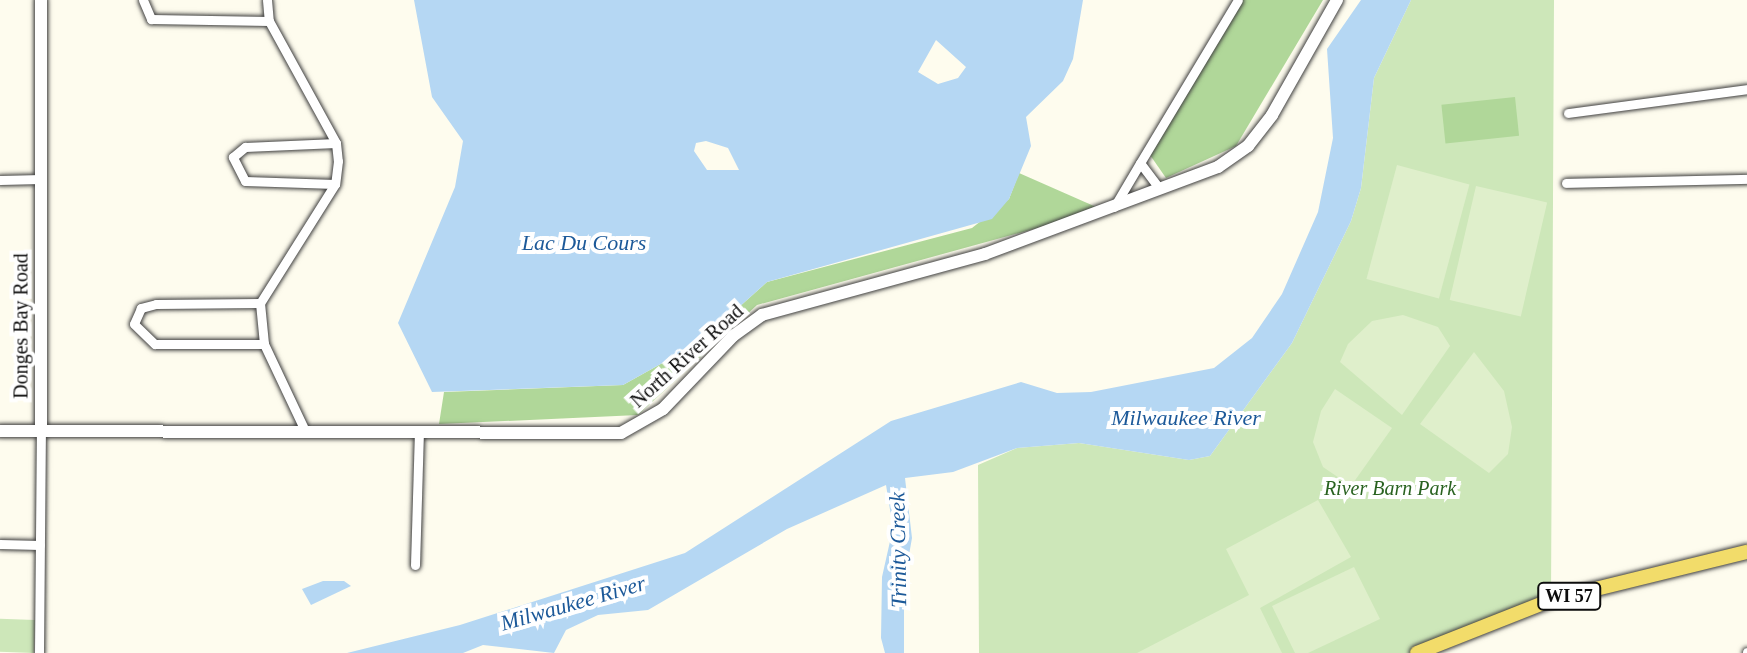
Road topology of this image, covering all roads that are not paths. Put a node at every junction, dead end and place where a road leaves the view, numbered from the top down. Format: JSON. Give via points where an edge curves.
{"nodes":[{"id":1,"x":41,"y":0,"type":"edge"},
{"id":2,"x":143,"y":0,"type":"edge"},
{"id":3,"x":267,"y":0,"type":"edge"},
{"id":4,"x":1238,"y":0,"type":"edge"},
{"id":5,"x":1337,"y":0,"type":"edge"},
{"id":6,"x":269,"y":21,"type":"junction"},
{"id":7,"x":1747,"y":89,"type":"edge"},
{"id":8,"x":1568,"y":113,"type":"dead end"},
{"id":9,"x":336,"y":143,"type":"junction"},
{"id":10,"x":1140,"y":163,"type":"junction"},
{"id":11,"x":41,"y":179,"type":"junction"},
{"id":12,"x":1747,"y":179,"type":"edge"},
{"id":13,"x":0,"y":180,"type":"edge"},
{"id":14,"x":1566,"y":183,"type":"dead end"},
{"id":15,"x":335,"y":184,"type":"junction"},
{"id":16,"x":1159,"y":188,"type":"junction"},
{"id":17,"x":1114,"y":207,"type":"junction"},
{"id":18,"x":260,"y":303,"type":"junction"},
{"id":19,"x":264,"y":344,"type":"junction"},
{"id":20,"x":0,"y":431,"type":"edge"},
{"id":21,"x":41,"y":432,"type":"junction"},
{"id":22,"x":306,"y":433,"type":"junction"},
{"id":23,"x":419,"y":433,"type":"junction"},
{"id":24,"x":0,"y":544,"type":"edge"},
{"id":25,"x":40,"y":545,"type":"junction"},
{"id":26,"x":1747,"y":552,"type":"edge"},
{"id":27,"x":415,"y":565,"type":"dead end"},
{"id":28,"x":39,"y":653,"type":"edge"},
{"id":29,"x":1417,"y":653,"type":"edge"}],
"edges":[{"from":1,"to":11,"type":"street","name":"Donges Bay Road"},
{"from":2,"to":6,"type":"street","via":[[151,19]]},
{"from":3,"to":6,"type":"street"},
{"from":4,"to":10,"type":"street"},
{"from":5,"to":16,"type":"street","name":"North River Road","via":[[1248,146],[1218,167]]},
{"from":6,"to":9,"type":"street"},
{"from":7,"to":8,"type":"street"},
{"from":9,"to":15,"type":"street"},
{"from":9,"to":15,"type":"street","via":[[245,147],[233,157],[245,181]]},
{"from":10,"to":16,"type":"street"},
{"from":10,"to":17,"type":"street"},
{"from":11,"to":13,"type":"street"},
{"from":11,"to":21,"type":"street","name":"Donges Bay Road"},
{"from":12,"to":14,"type":"street"},
{"from":15,"to":18,"type":"street"},
{"from":16,"to":17,"type":"street","name":"North River Road"},
{"from":17,"to":23,"type":"street","name":"North River Road","via":[[985,254],[762,315],[663,409],[621,433]]},
{"from":18,"to":19,"type":"street"},
{"from":18,"to":19,"type":"street","via":[[156,304],[141,308],[134,324],[155,344]]},
{"from":19,"to":22,"type":"street"},
{"from":20,"to":21,"type":"street","name":"North River Road"},
{"from":21,"to":22,"type":"street","name":"North River Road"},
{"from":21,"to":25,"type":"street","name":"Donges Bay Road"},
{"from":22,"to":23,"type":"street","name":"North River Road"},
{"from":23,"to":27,"type":"street"},
{"from":24,"to":25,"type":"street"},
{"from":25,"to":28,"type":"street","name":"Donges Bay Road"},
{"from":26,"to":29,"type":"main road","number":"WI 57","via":[[1551,600]]}]}
